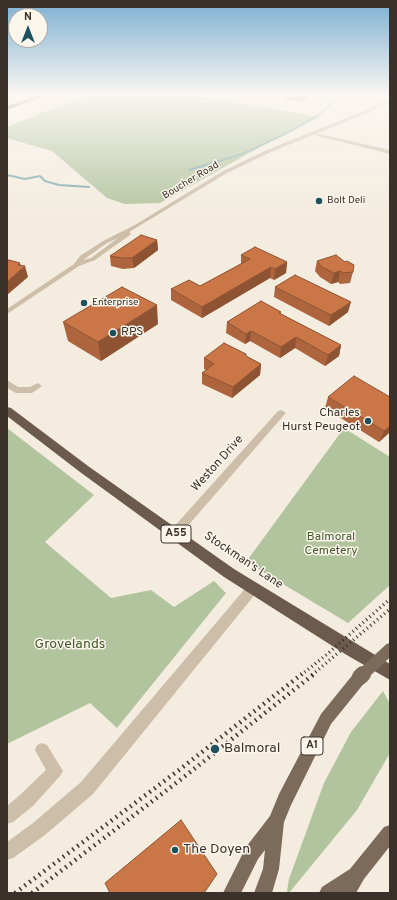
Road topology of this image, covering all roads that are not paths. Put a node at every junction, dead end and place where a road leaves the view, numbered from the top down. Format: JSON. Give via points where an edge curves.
{"nodes":[{"id":1,"x":305,"y":136,"type":"edge"},
{"id":2,"x":324,"y":136,"type":"edge"},
{"id":3,"x":390,"y":152,"type":"edge"},
{"id":4,"x":7,"y":312,"type":"edge"},
{"id":5,"x":7,"y":383,"type":"edge"},
{"id":6,"x":38,"y":386,"type":"dead end"},
{"id":7,"x":7,"y":411,"type":"edge"},
{"id":8,"x":281,"y":413,"type":"dead end"},
{"id":9,"x":175,"y":533,"type":"junction"},
{"id":10,"x":253,"y":588,"type":"junction"},
{"id":11,"x":390,"y":649,"type":"edge"},
{"id":12,"x":390,"y":672,"type":"edge"},
{"id":13,"x":42,"y":750,"type":"dead end"},
{"id":14,"x":7,"y":816,"type":"edge"},
{"id":15,"x":276,"y":822,"type":"junction"},
{"id":16,"x":390,"y":834,"type":"edge"},
{"id":17,"x":7,"y":852,"type":"edge"},
{"id":18,"x":357,"y":874,"type":"junction"},
{"id":19,"x":232,"y":893,"type":"edge"},
{"id":20,"x":263,"y":893,"type":"edge"},
{"id":21,"x":328,"y":893,"type":"edge"},
{"id":22,"x":347,"y":893,"type":"edge"}],
"edges":[{"from":1,"to":4,"type":"street","name":"Boucher Road","via":[[225,172],[137,226],[105,242],[82,257],[77,265]]},
{"from":2,"to":3,"type":"street"},
{"from":5,"to":6,"type":"street","via":[[16,390],[24,391]]},
{"from":7,"to":9,"type":"highway","name":"Stockman's Lane","number":"A55","via":[[84,470]]},
{"from":8,"to":9,"type":"street","name":"Weston Drive"},
{"from":9,"to":10,"type":"highway","name":"Stockman's Lane","number":"A55"},
{"from":10,"to":12,"type":"highway","name":"Stockman's Lane","number":"A55"},
{"from":10,"to":17,"type":"street","via":[[87,788],[40,829]]},
{"from":11,"to":15,"type":"main road","number":"A1","bridge":true,"via":[[360,677],[326,719]]},
{"from":13,"to":14,"type":"street","via":[[55,771],[27,800]]},
{"from":15,"to":19,"type":"main road","number":"A1","via":[[252,853]]},
{"from":15,"to":20,"type":"main road","number":"A1","via":[[270,869]]},
{"from":16,"to":18,"type":"main road"},
{"from":18,"to":21,"type":"main road"},
{"from":18,"to":22,"type":"main road"}]}
